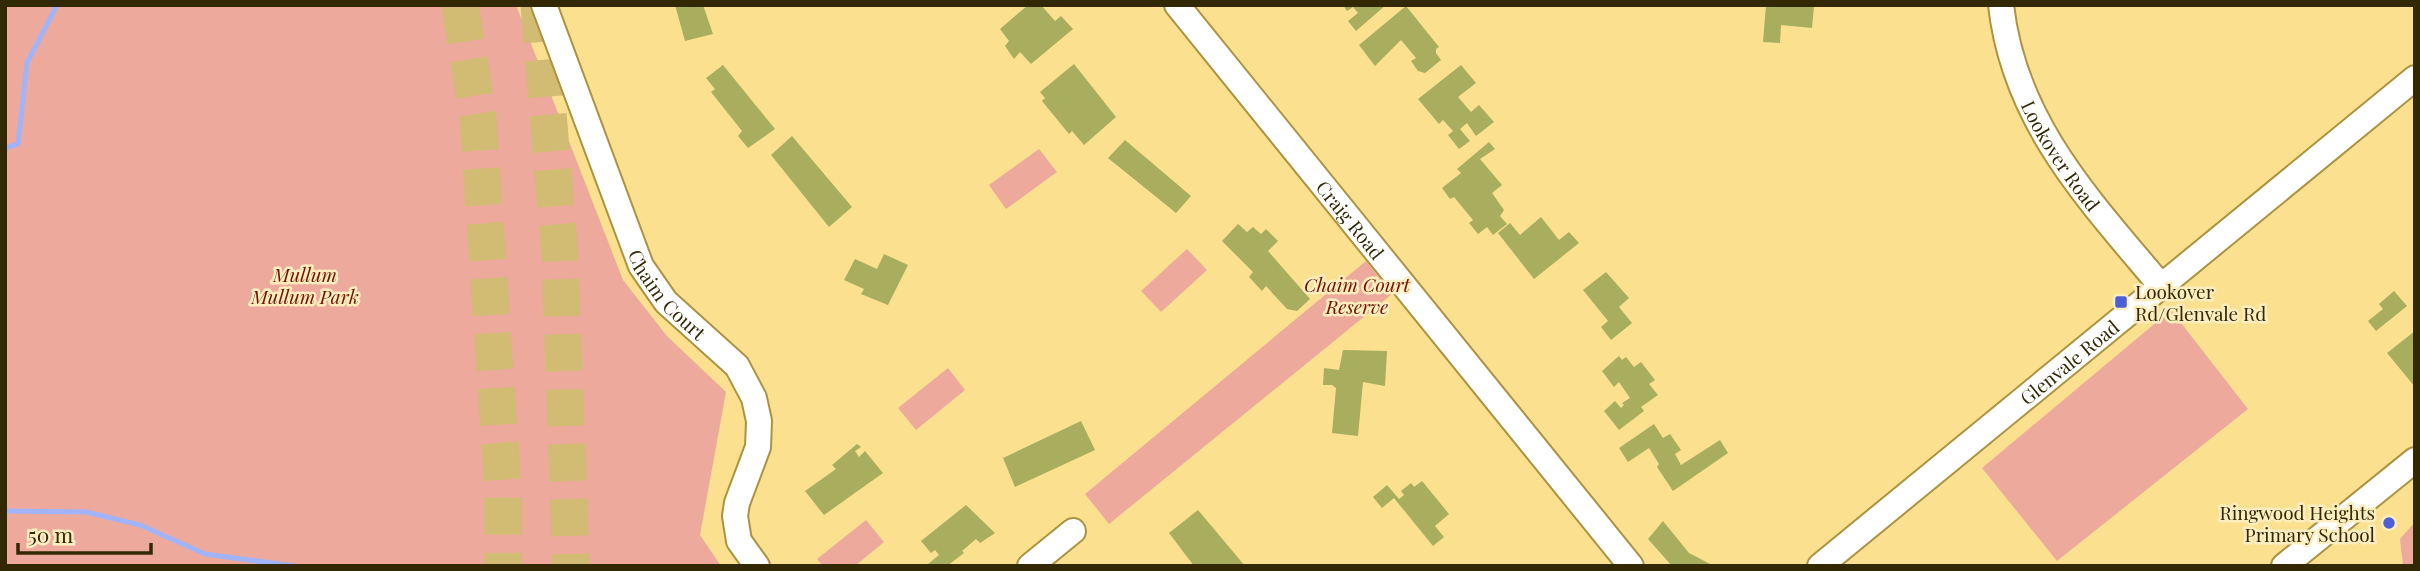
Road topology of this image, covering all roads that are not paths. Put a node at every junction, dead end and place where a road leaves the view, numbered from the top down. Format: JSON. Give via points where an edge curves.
{"nodes":[{"id":1,"x":544,"y":5,"type":"edge"},
{"id":2,"x":1177,"y":5,"type":"edge"},
{"id":3,"x":2001,"y":5,"type":"edge"},
{"id":4,"x":2415,"y":78,"type":"edge"},
{"id":5,"x":2161,"y":286,"type":"junction"},
{"id":6,"x":2415,"y":460,"type":"edge"},
{"id":7,"x":1073,"y":531,"type":"dead end"},
{"id":8,"x":757,"y":566,"type":"edge"},
{"id":9,"x":1030,"y":566,"type":"edge"},
{"id":10,"x":1631,"y":566,"type":"edge"},
{"id":11,"x":1820,"y":566,"type":"edge"},
{"id":12,"x":2284,"y":566,"type":"edge"}],
"edges":[{"from":1,"to":8,"type":"street","name":"Chaim Court","via":[[641,267],[666,302],[737,366],[754,398],[758,447],[735,516],[739,541]]},
{"from":2,"to":10,"type":"street","name":"Craig Road"},
{"from":3,"to":5,"type":"street","name":"Lookover Road","via":[[2012,61],[2036,122],[2066,168]]},
{"from":4,"to":5,"type":"street","name":"Glenvale Road"},
{"from":5,"to":11,"type":"street","name":"Glenvale Road"},
{"from":6,"to":12,"type":"street"},
{"from":7,"to":9,"type":"street"}]}
